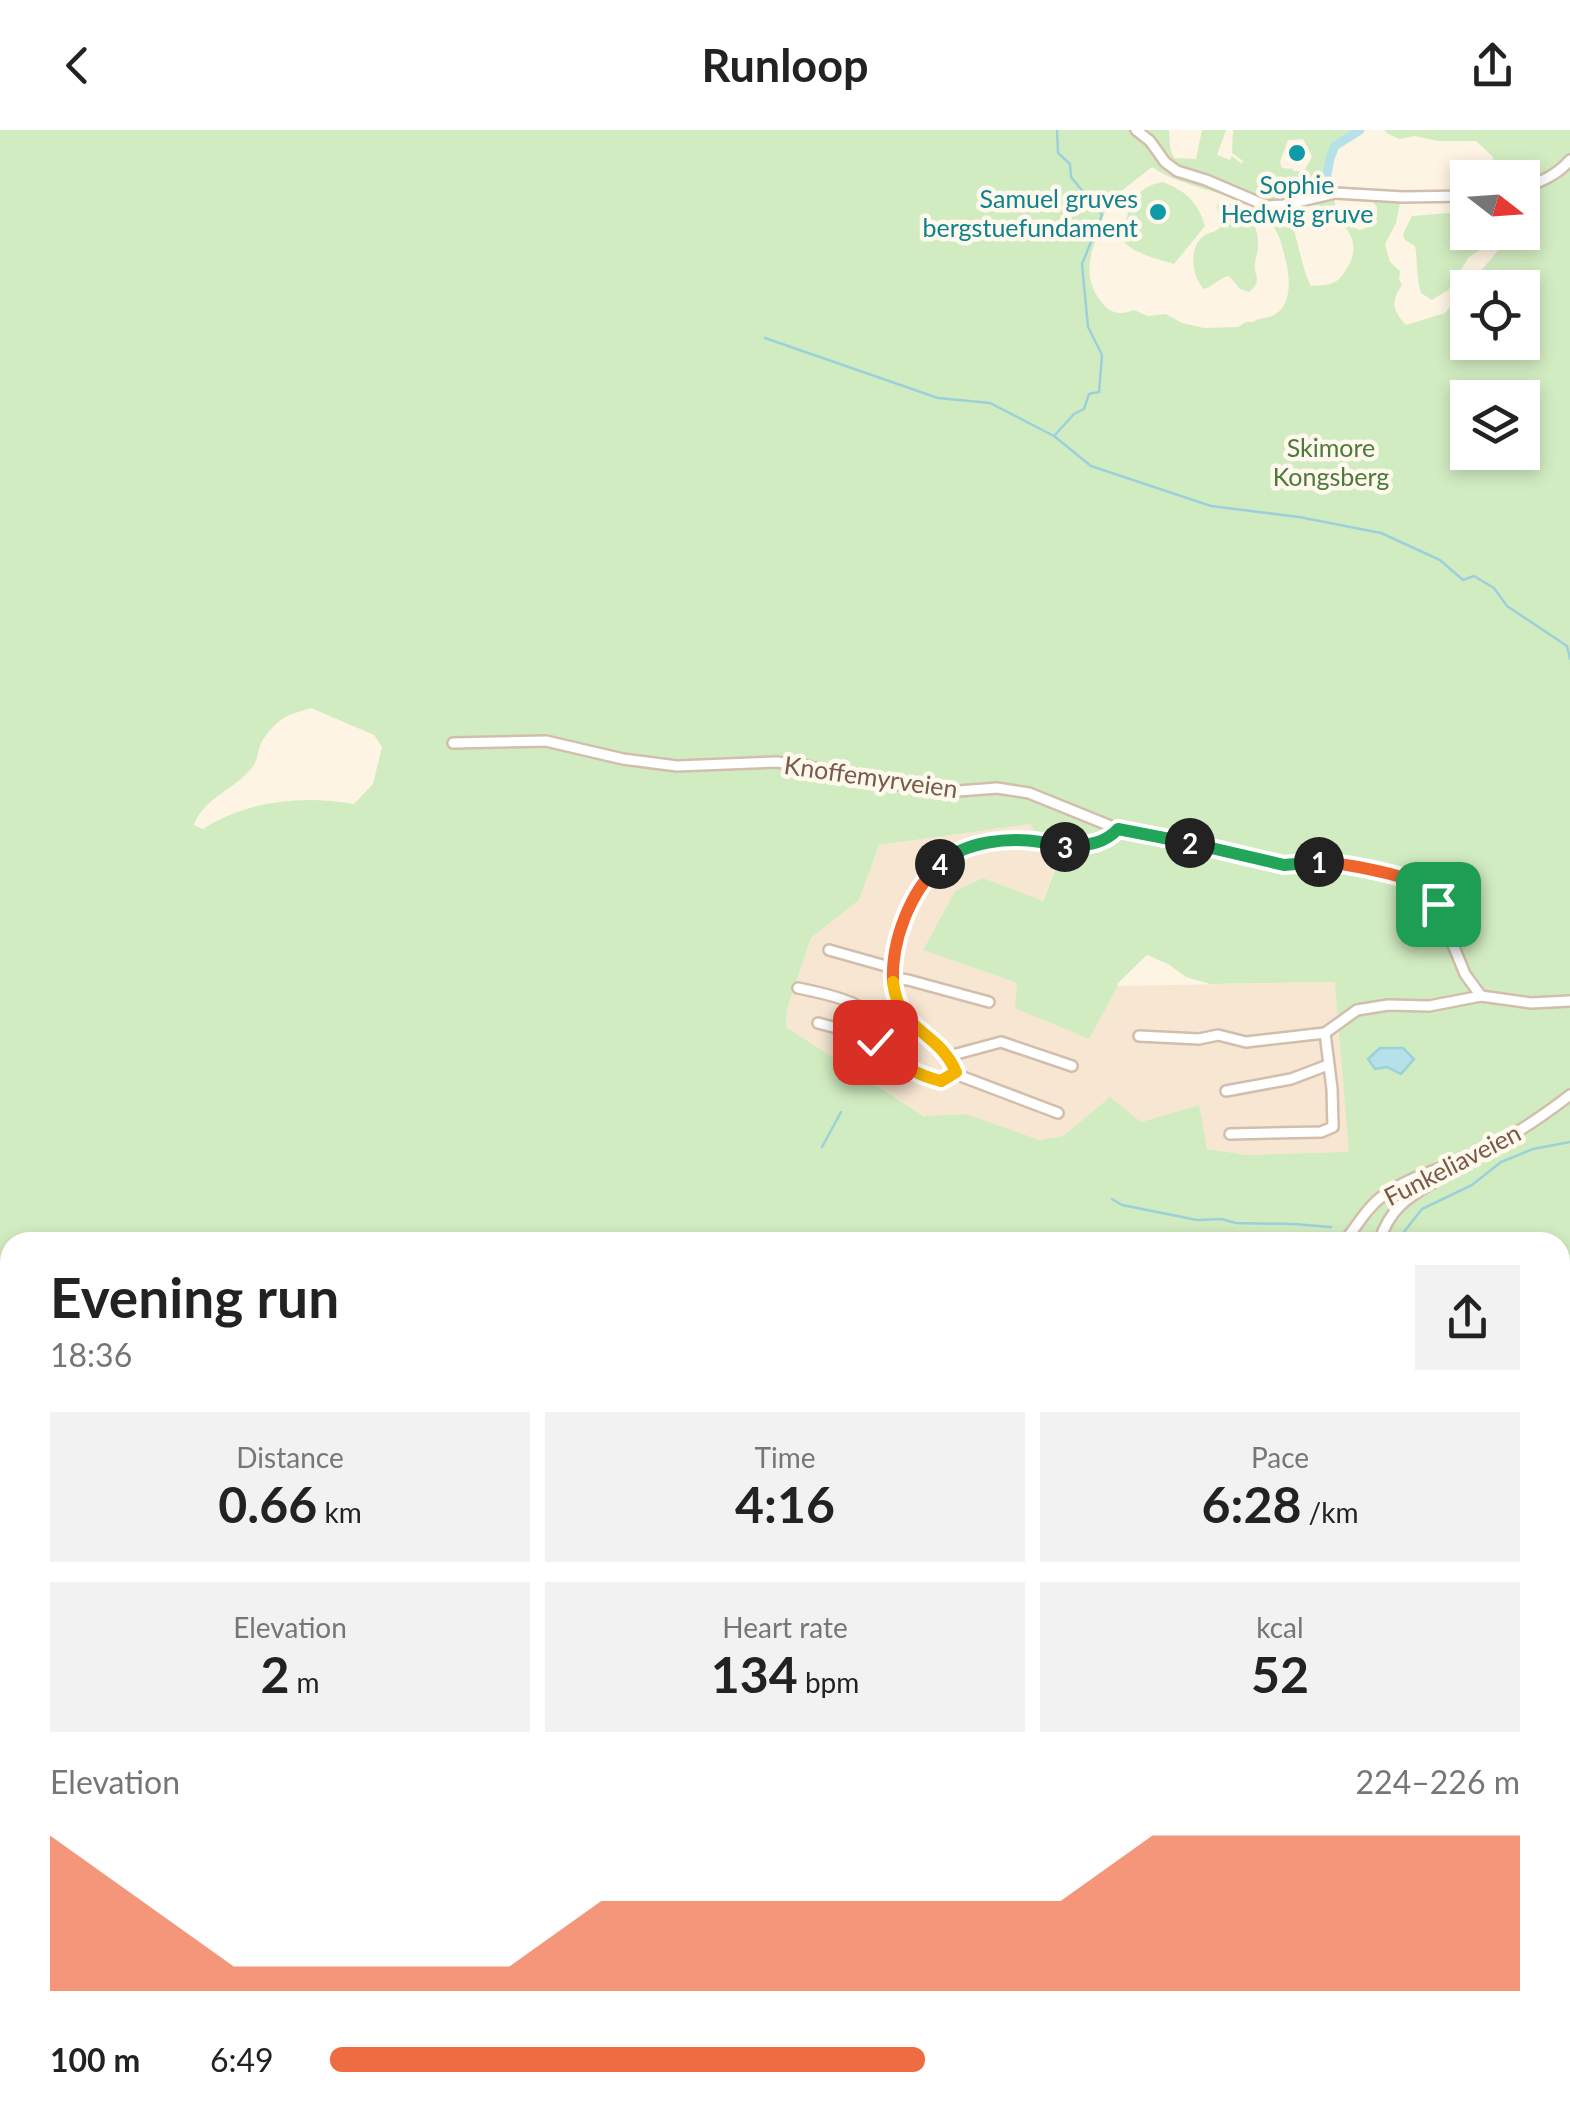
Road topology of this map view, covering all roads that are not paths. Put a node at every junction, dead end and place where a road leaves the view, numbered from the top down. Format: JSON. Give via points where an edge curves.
{"nodes":[{"id":1,"x":1136,"y":130,"type":"edge"},
{"id":2,"x":1570,"y":160,"type":"edge"},
{"id":3,"x":1540,"y":182,"type":"edge"},
{"id":4,"x":1450,"y":196,"type":"edge"},
{"id":5,"x":452,"y":743,"type":"dead end"},
{"id":6,"x":1118,"y":829,"type":"junction"},
{"id":7,"x":829,"y":950,"type":"dead end"},
{"id":8,"x":892,"y":973,"type":"junction"},
{"id":9,"x":798,"y":988,"type":"dead end"},
{"id":10,"x":1482,"y":996,"type":"junction"},
{"id":11,"x":1570,"y":1001,"type":"edge"},
{"id":12,"x":989,"y":1002,"type":"dead end"},
{"id":13,"x":818,"y":1022,"type":"dead end"},
{"id":14,"x":1325,"y":1032,"type":"junction"},
{"id":15,"x":871,"y":1034,"type":"junction"},
{"id":16,"x":1140,"y":1036,"type":"dead end"},
{"id":17,"x":949,"y":1056,"type":"junction"},
{"id":18,"x":1328,"y":1065,"type":"junction"},
{"id":19,"x":1072,"y":1066,"type":"dead end"},
{"id":20,"x":956,"y":1072,"type":"junction"},
{"id":21,"x":1226,"y":1091,"type":"dead end"},
{"id":22,"x":1570,"y":1095,"type":"edge"},
{"id":23,"x":1058,"y":1112,"type":"dead end"},
{"id":24,"x":1230,"y":1134,"type":"dead end"},
{"id":25,"x":1467,"y":1158,"type":"junction"},
{"id":26,"x":1351,"y":1232,"type":"edge"},
{"id":27,"x":1383,"y":1232,"type":"edge"}],
"edges":[{"from":1,"to":4,"type":"street","via":[[1177,171],[1267,206],[1334,193]]},
{"from":2,"to":3,"type":"street"},
{"from":5,"to":6,"type":"street","name":"Knoffemyrveien","via":[[546,740],[677,766],[778,762],[946,792],[1015,790]]},
{"from":6,"to":8,"type":"street","via":[[1091,845],[1014,840],[950,855],[926,878],[904,919]]},
{"from":6,"to":10,"type":"street","name":"Knoffemyrveien","via":[[1284,865],[1333,863],[1409,880],[1438,904],[1465,974]]},
{"from":7,"to":8,"type":"street"},
{"from":8,"to":12,"type":"street"},
{"from":8,"to":17,"type":"street","via":[[898,1006]]},
{"from":9,"to":15,"type":"street","via":[[863,1009]]},
{"from":10,"to":11,"type":"street"},
{"from":10,"to":14,"type":"street","via":[[1357,1010]]},
{"from":13,"to":15,"type":"street"},
{"from":14,"to":16,"type":"street","via":[[1246,1042],[1218,1035]]},
{"from":14,"to":18,"type":"street"},
{"from":15,"to":20,"type":"street","via":[[884,1051],[922,1074],[942,1081]]},
{"from":17,"to":19,"type":"street","via":[[1001,1042]]},
{"from":17,"to":20,"type":"street"},
{"from":18,"to":21,"type":"street"},
{"from":18,"to":24,"type":"street","via":[[1333,1127]]},
{"from":20,"to":23,"type":"street"},
{"from":22,"to":25,"type":"street","name":"Funkeliaveien"},
{"from":25,"to":26,"type":"street","name":"Funkeliaveien","via":[[1385,1194]]},
{"from":25,"to":27,"type":"street","via":[[1402,1202]]}]}
